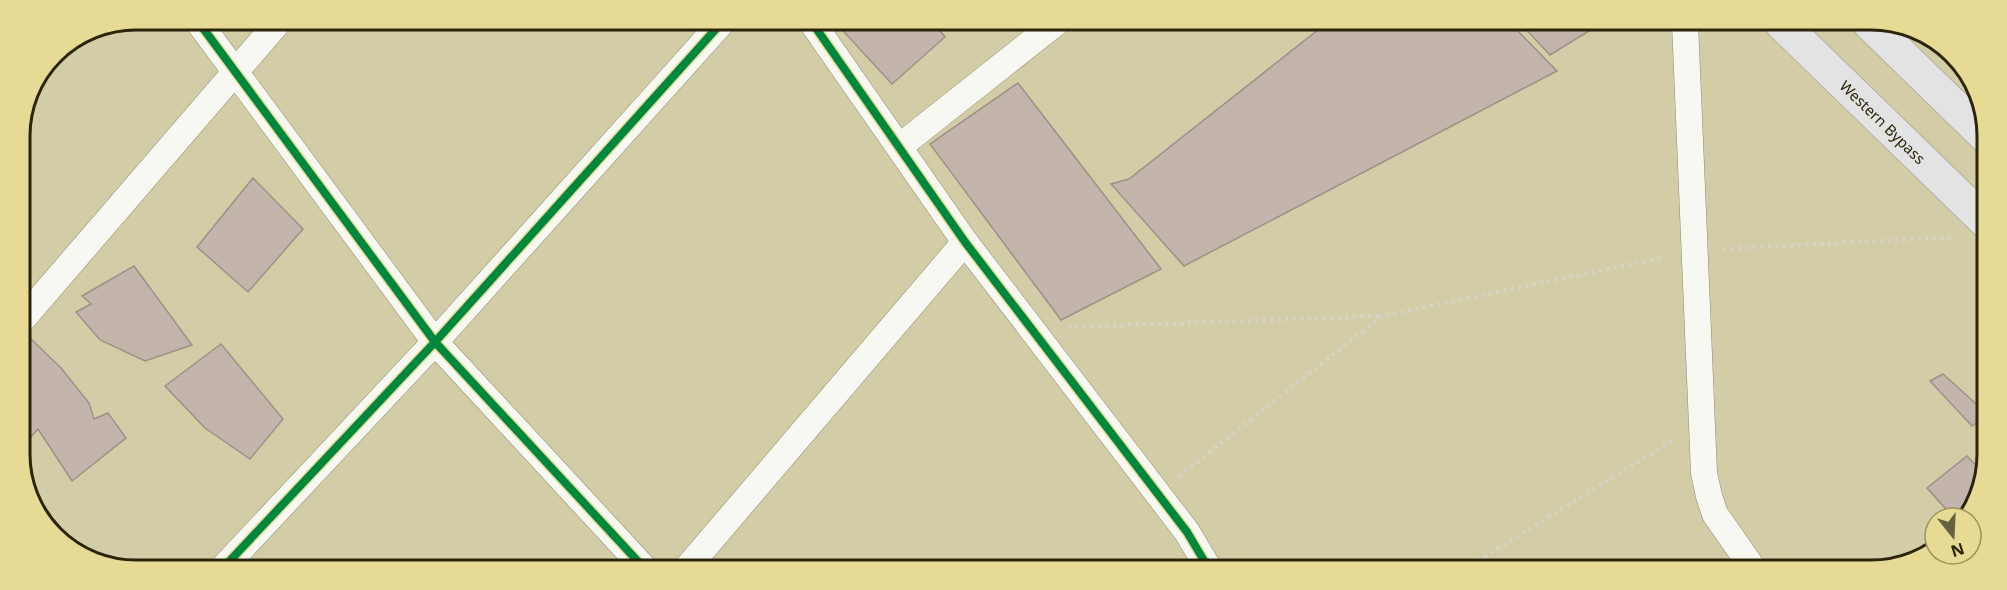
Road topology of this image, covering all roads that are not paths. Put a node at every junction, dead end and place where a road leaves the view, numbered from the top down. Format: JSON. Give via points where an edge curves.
{"nodes":[{"id":1,"x":205,"y":30,"type":"edge"},
{"id":2,"x":272,"y":30,"type":"edge"},
{"id":3,"x":715,"y":30,"type":"edge"},
{"id":4,"x":817,"y":30,"type":"edge"},
{"id":5,"x":1047,"y":30,"type":"edge"},
{"id":6,"x":1685,"y":30,"type":"edge"},
{"id":7,"x":1788,"y":30,"type":"edge"},
{"id":8,"x":1877,"y":30,"type":"edge"},
{"id":9,"x":237,"y":73,"type":"junction"},
{"id":10,"x":1976,"y":128,"type":"edge"},
{"id":11,"x":899,"y":147,"type":"junction"},
{"id":12,"x":1973,"y":229,"type":"edge"},
{"id":13,"x":965,"y":242,"type":"junction"},
{"id":14,"x":30,"y":311,"type":"edge"},
{"id":15,"x":435,"y":342,"type":"junction"},
{"id":16,"x":231,"y":560,"type":"edge"},
{"id":17,"x":637,"y":560,"type":"edge"},
{"id":18,"x":694,"y":560,"type":"edge"},
{"id":19,"x":1204,"y":560,"type":"edge"},
{"id":20,"x":1747,"y":560,"type":"edge"}],
"edges":[{"from":1,"to":9,"type":"street"},
{"from":2,"to":9,"type":"street"},
{"from":3,"to":15,"type":"street"},
{"from":4,"to":11,"type":"street"},
{"from":5,"to":11,"type":"street"},
{"from":6,"to":20,"type":"street","via":[[1704,473],[1715,514]]},
{"from":7,"to":12,"type":"main road","name":"Western Bypass"},
{"from":8,"to":10,"type":"main road"},
{"from":9,"to":14,"type":"street"},
{"from":9,"to":15,"type":"street"},
{"from":11,"to":13,"type":"street"},
{"from":13,"to":18,"type":"street"},
{"from":13,"to":19,"type":"street","via":[[1158,493]]},
{"from":15,"to":16,"type":"street"},
{"from":15,"to":17,"type":"street"}]}
